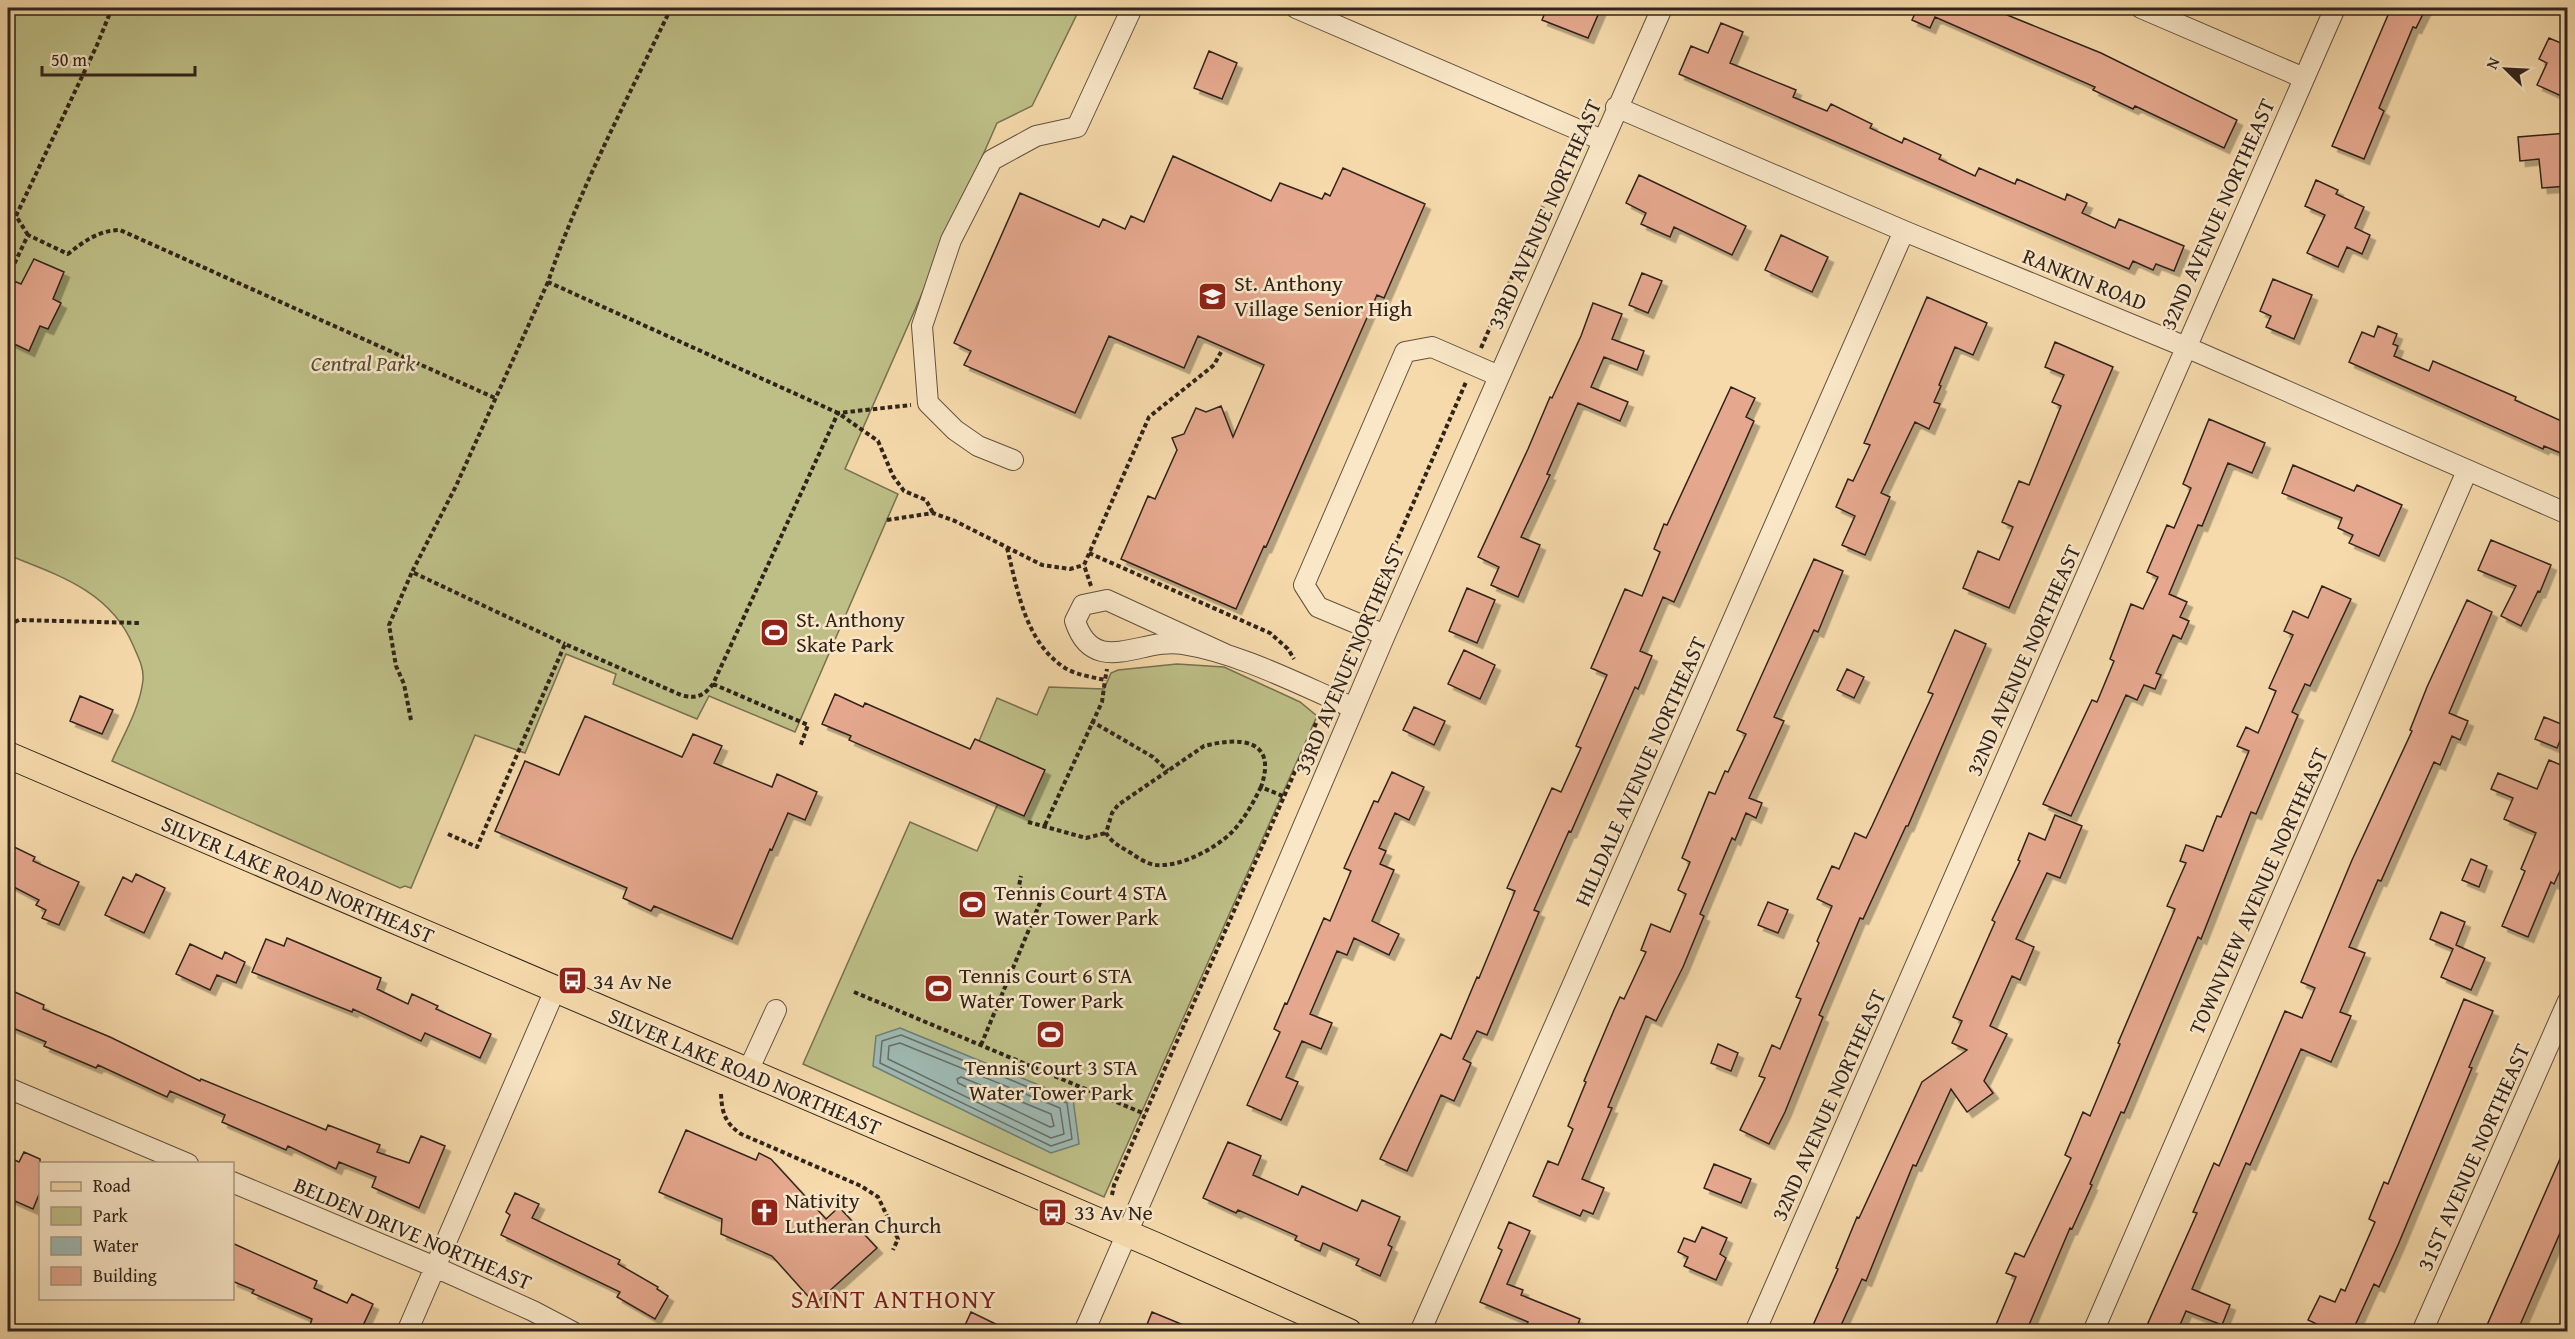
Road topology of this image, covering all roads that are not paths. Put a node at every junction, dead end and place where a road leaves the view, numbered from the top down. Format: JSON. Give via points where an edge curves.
{"nodes":[{"id":1,"x":1132,"y":8,"type":"edge"},
{"id":2,"x":1296,"y":8,"type":"edge"},
{"id":3,"x":1662,"y":8,"type":"edge"},
{"id":4,"x":2141,"y":8,"type":"edge"},
{"id":5,"x":2335,"y":8,"type":"edge"},
{"id":6,"x":2304,"y":78,"type":"junction"},
{"id":7,"x":1616,"y":107,"type":"junction"},
{"id":8,"x":1602,"y":140,"type":"junction"},
{"id":9,"x":1904,"y":231,"type":"junction"},
{"id":10,"x":2186,"y":346,"type":"junction"},
{"id":11,"x":1499,"y":376,"type":"junction"},
{"id":12,"x":1012,"y":460,"type":"dead end"},
{"id":13,"x":2467,"y":471,"type":"junction"},
{"id":14,"x":2568,"y":514,"type":"edge"},
{"id":15,"x":1384,"y":635,"type":"junction"},
{"id":16,"x":1227,"y":655,"type":"junction"},
{"id":17,"x":1354,"y":708,"type":"junction"},
{"id":18,"x":8,"y":755,"type":"edge"},
{"id":19,"x":555,"y":990,"type":"junction"},
{"id":20,"x":2568,"y":1001,"type":"edge"},
{"id":21,"x":776,"y":1010,"type":"dead end"},
{"id":22,"x":748,"y":1071,"type":"junction"},
{"id":23,"x":8,"y":1088,"type":"edge"},
{"id":24,"x":184,"y":1162,"type":"edge"},
{"id":25,"x":234,"y":1183,"type":"edge"},
{"id":26,"x":1126,"y":1233,"type":"junction"},
{"id":27,"x":435,"y":1267,"type":"junction"},
{"id":28,"x":407,"y":1332,"type":"edge"},
{"id":29,"x":573,"y":1332,"type":"edge"},
{"id":30,"x":1084,"y":1332,"type":"edge"},
{"id":31,"x":1349,"y":1332,"type":"edge"},
{"id":32,"x":1420,"y":1332,"type":"edge"},
{"id":33,"x":1755,"y":1332,"type":"edge"},
{"id":34,"x":2093,"y":1332,"type":"edge"},
{"id":35,"x":2422,"y":1332,"type":"edge"}],
"edges":[{"from":1,"to":12,"type":"street","via":[[1077,127],[1036,136],[992,160],[956,230],[922,326],[928,403],[978,446]]},
{"from":2,"to":8,"type":"street"},
{"from":3,"to":7,"type":"street","name":"33RD AVENUE NORTHEAST"},
{"from":4,"to":6,"type":"street"},
{"from":5,"to":6,"type":"street","name":"32ND AVENUE NORTHEAST"},
{"from":6,"to":10,"type":"street","name":"32ND AVENUE NORTHEAST"},
{"from":7,"to":8,"type":"street","name":"33RD AVENUE NORTHEAST"},
{"from":7,"to":9,"type":"street","name":"RANKIN ROAD"},
{"from":8,"to":11,"type":"street","name":"33RD AVENUE NORTHEAST"},
{"from":9,"to":10,"type":"street","name":"RANKIN ROAD"},
{"from":9,"to":32,"type":"street","name":"HILLDALE AVENUE NORTHEAST"},
{"from":10,"to":13,"type":"street","name":"RANKIN ROAD"},
{"from":10,"to":33,"type":"street","name":"32ND AVENUE NORTHEAST"},
{"from":11,"to":15,"type":"street","name":"33RD AVENUE NORTHEAST"},
{"from":11,"to":15,"type":"street","via":[[1432,347],[1405,352],[1400,363],[1305,585],[1318,606]]},
{"from":13,"to":14,"type":"street","name":"RANKIN ROAD"},
{"from":13,"to":34,"type":"street","name":"TOWNVIEW AVENUE NORTHEAST"},
{"from":15,"to":17,"type":"street","name":"33RD AVENUE NORTHEAST"},
{"from":16,"to":16,"type":"street","via":[[1180,643],[1150,645],[1122,653],[1098,651],[1080,638],[1075,621],[1083,605],[1107,600]]},
{"from":16,"to":17,"type":"street","via":[[1328,686]]},
{"from":17,"to":26,"type":"street","name":"33RD AVENUE NORTHEAST"},
{"from":18,"to":19,"type":"main road","name":"SILVER LAKE ROAD NORTHEAST"},
{"from":19,"to":22,"type":"main road","name":"SILVER LAKE ROAD NORTHEAST"},
{"from":19,"to":27,"type":"street"},
{"from":20,"to":35,"type":"street","name":"31ST AVENUE NORTHEAST"},
{"from":21,"to":22,"type":"street"},
{"from":22,"to":26,"type":"main road","name":"SILVER LAKE ROAD NORTHEAST"},
{"from":23,"to":24,"type":"street"},
{"from":25,"to":27,"type":"street","name":"BELDEN DRIVE NORTHEAST"},
{"from":26,"to":30,"type":"street","name":"33RD AVENUE NORTHEAST"},
{"from":26,"to":31,"type":"main road","name":"SILVER LAKE ROAD NORTHEAST"},
{"from":27,"to":28,"type":"street"},
{"from":27,"to":29,"type":"street","name":"BELDEN DRIVE NORTHEAST"}]}
